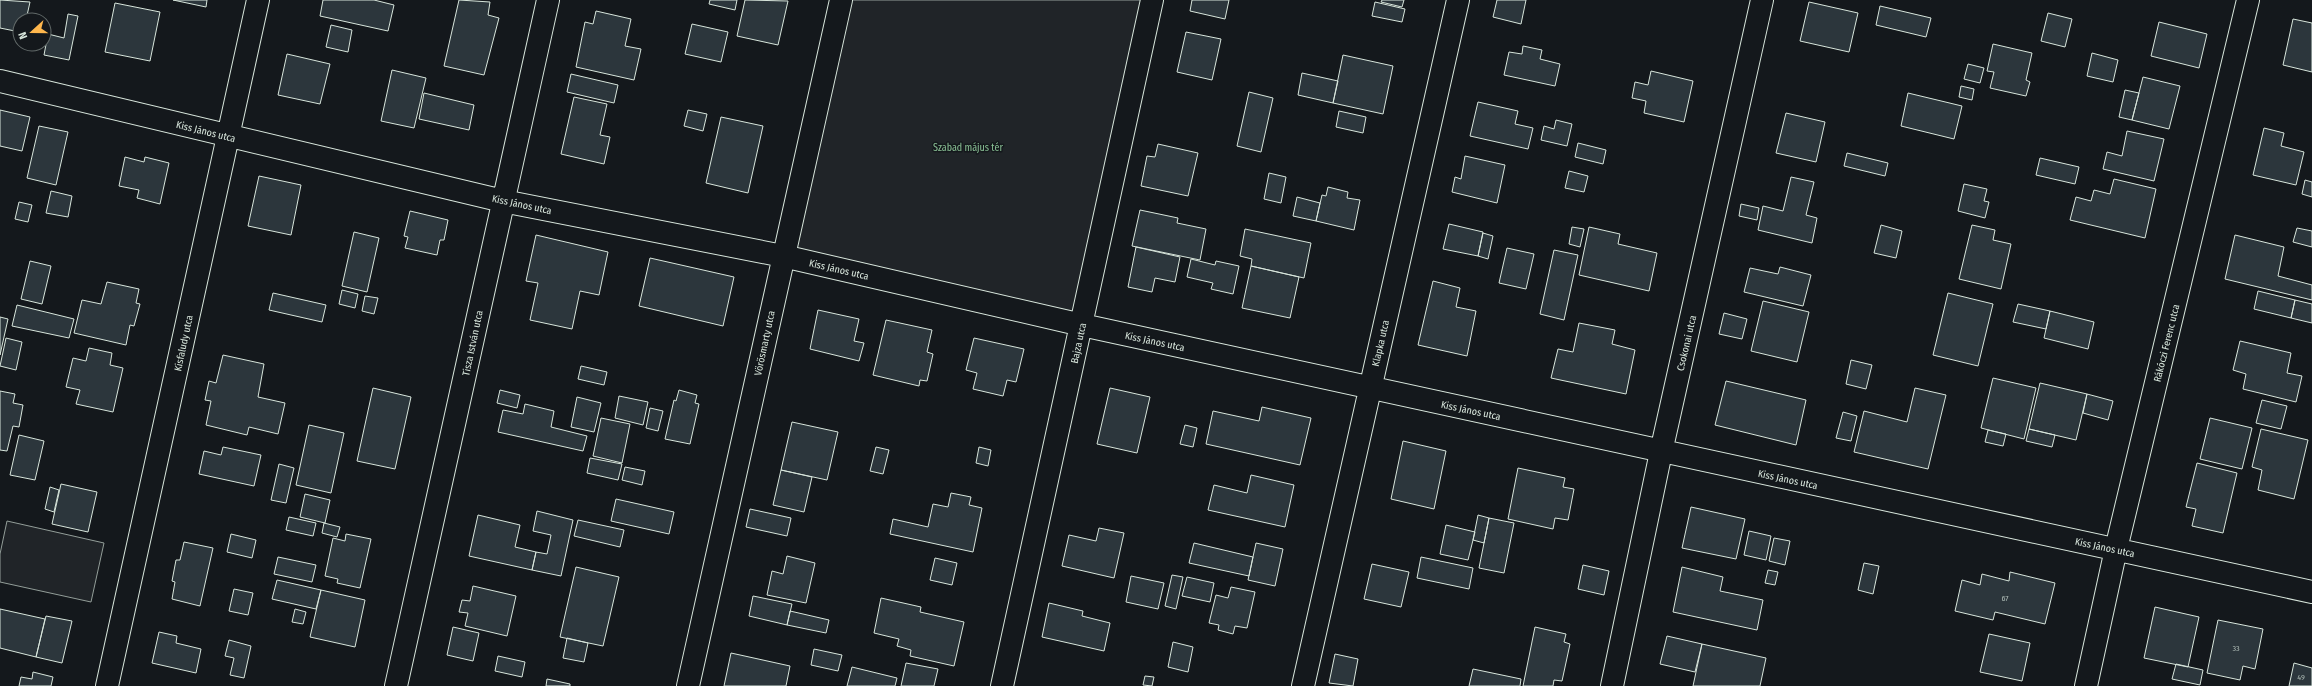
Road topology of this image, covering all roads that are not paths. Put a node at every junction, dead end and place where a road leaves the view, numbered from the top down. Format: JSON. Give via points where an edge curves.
{"nodes":[{"id":1,"x":258,"y":0,"type":"edge"},
{"id":2,"x":548,"y":0,"type":"edge"},
{"id":3,"x":841,"y":0,"type":"edge"},
{"id":4,"x":1152,"y":0,"type":"edge"},
{"id":5,"x":1458,"y":0,"type":"edge"},
{"id":6,"x":1762,"y":0,"type":"edge"},
{"id":7,"x":2248,"y":0,"type":"edge"},
{"id":8,"x":0,"y":81,"type":"edge"},
{"id":9,"x":229,"y":137,"type":"junction"},
{"id":10,"x":503,"y":201,"type":"junction"},
{"id":11,"x":783,"y":256,"type":"junction"},
{"id":12,"x":1082,"y":325,"type":"junction"},
{"id":13,"x":1370,"y":388,"type":"junction"},
{"id":14,"x":1661,"y":452,"type":"junction"},
{"id":15,"x":2116,"y":549,"type":"junction"},
{"id":16,"x":2312,"y":592,"type":"edge"},
{"id":17,"x":107,"y":686,"type":"edge"},
{"id":18,"x":396,"y":686,"type":"edge"},
{"id":19,"x":688,"y":686,"type":"edge"},
{"id":20,"x":1002,"y":686,"type":"edge"},
{"id":21,"x":1303,"y":686,"type":"edge"},
{"id":22,"x":1612,"y":686,"type":"edge"},
{"id":23,"x":2086,"y":686,"type":"edge"}],
"edges":[{"from":1,"to":9,"type":"street","name":"Kisfaludy utca"},
{"from":2,"to":10,"type":"street","name":"Tisza István utca"},
{"from":3,"to":11,"type":"street","name":"Vörösmarty utca"},
{"from":4,"to":12,"type":"street","name":"Bajza utca"},
{"from":5,"to":13,"type":"street","name":"Klapka utca"},
{"from":6,"to":14,"type":"street","name":"Csokonai utca"},
{"from":7,"to":15,"type":"street","name":"Rákóczi Ferenc utca"},
{"from":8,"to":9,"type":"street","name":"Kiss János utca"},
{"from":9,"to":10,"type":"street","name":"Kiss János utca"},
{"from":9,"to":17,"type":"street","name":"Kisfaludy utca"},
{"from":10,"to":11,"type":"street","name":"Kiss János utca"},
{"from":10,"to":18,"type":"street","name":"Tisza István utca"},
{"from":11,"to":12,"type":"street","name":"Kiss János utca"},
{"from":11,"to":19,"type":"street","name":"Vörösmarty utca"},
{"from":12,"to":13,"type":"street","name":"Kiss János utca"},
{"from":12,"to":20,"type":"street","name":"Bajza utca"},
{"from":13,"to":14,"type":"street","name":"Kiss János utca"},
{"from":13,"to":21,"type":"street","name":"Klapka utca"},
{"from":14,"to":15,"type":"street","name":"Kiss János utca"},
{"from":14,"to":22,"type":"street","name":"Csokonai utca"},
{"from":15,"to":16,"type":"street","name":"Kiss János utca"},
{"from":15,"to":23,"type":"street","name":"Rákóczi Ferenc utca"}]}
